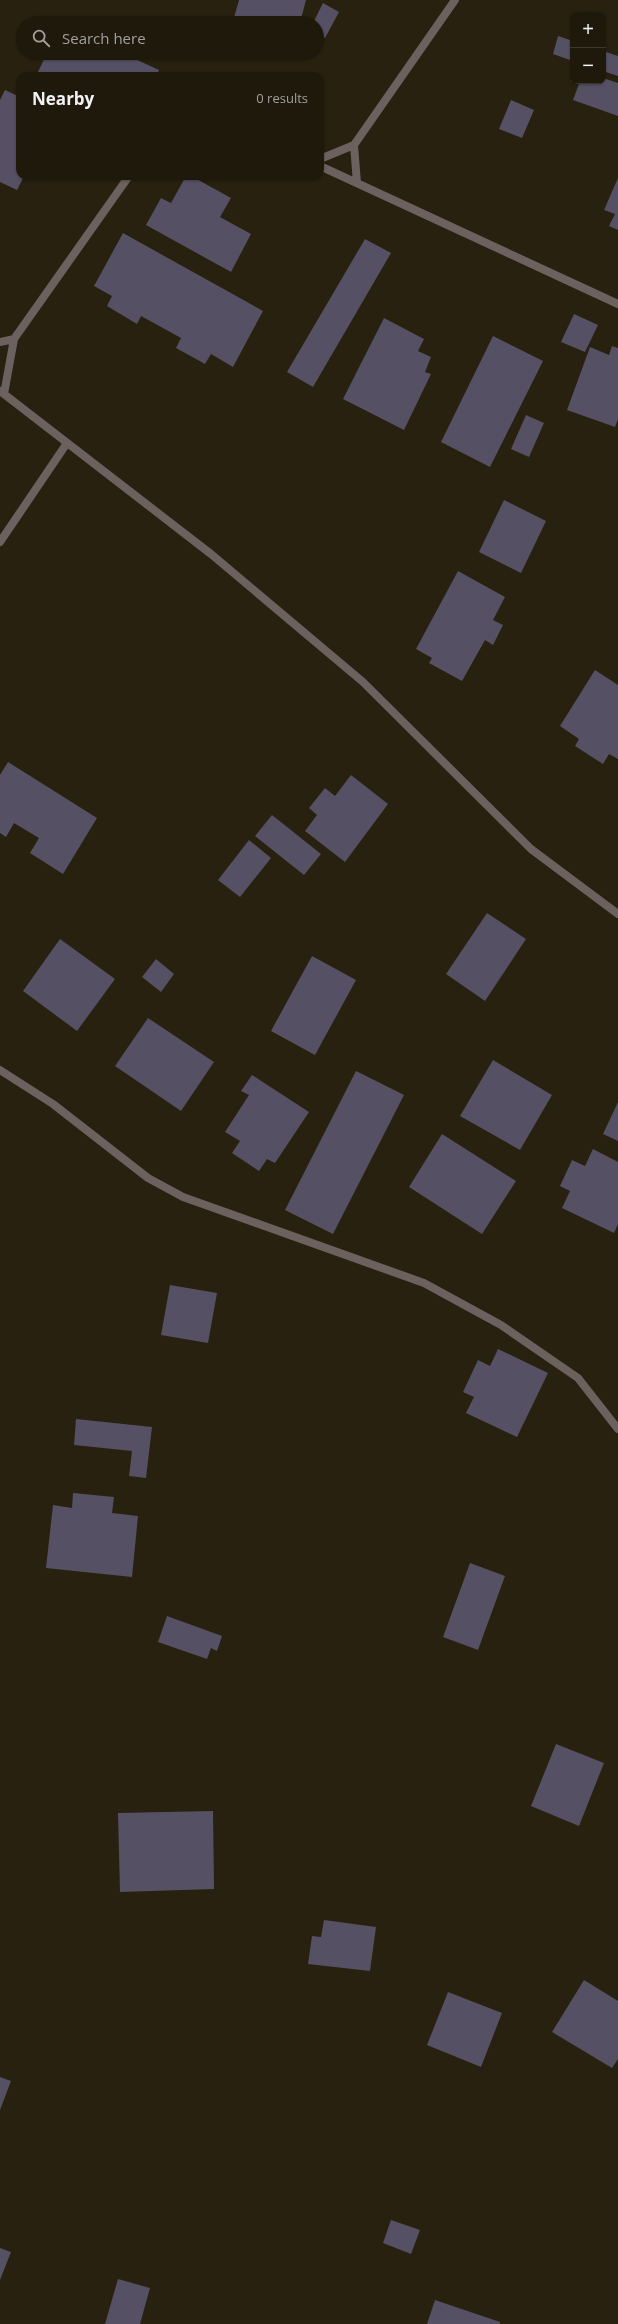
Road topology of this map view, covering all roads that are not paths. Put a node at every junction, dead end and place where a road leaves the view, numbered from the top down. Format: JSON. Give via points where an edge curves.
{"nodes":[{"id":1,"x":455,"y":0,"type":"edge"},
{"id":2,"x":354,"y":145,"type":"junction"},
{"id":3,"x":324,"y":157,"type":"edge"},
{"id":4,"x":324,"y":168,"type":"edge"},
{"id":5,"x":126,"y":180,"type":"edge"},
{"id":6,"x":357,"y":183,"type":"junction"},
{"id":7,"x":618,"y":304,"type":"edge"},
{"id":8,"x":14,"y":339,"type":"junction"},
{"id":9,"x":0,"y":342,"type":"edge"},
{"id":10,"x":2,"y":392,"type":"edge"},
{"id":11,"x":67,"y":443,"type":"junction"},
{"id":12,"x":0,"y":542,"type":"edge"},
{"id":13,"x":618,"y":914,"type":"edge"},
{"id":14,"x":0,"y":1070,"type":"edge"},
{"id":15,"x":618,"y":1429,"type":"edge"}],
"edges":[{"from":1,"to":2,"type":"street"},
{"from":2,"to":3,"type":"street"},
{"from":2,"to":6,"type":"street"},
{"from":4,"to":6,"type":"street"},
{"from":5,"to":8,"type":"street"},
{"from":6,"to":7,"type":"street"},
{"from":8,"to":9,"type":"street"},
{"from":8,"to":10,"type":"street"},
{"from":10,"to":11,"type":"street"},
{"from":11,"to":12,"type":"street"},
{"from":11,"to":13,"type":"street","via":[[210,554],[364,682],[531,849]]},
{"from":14,"to":15,"type":"street","via":[[53,1104],[148,1178],[183,1197],[424,1283],[501,1325],[578,1378]]}]}
